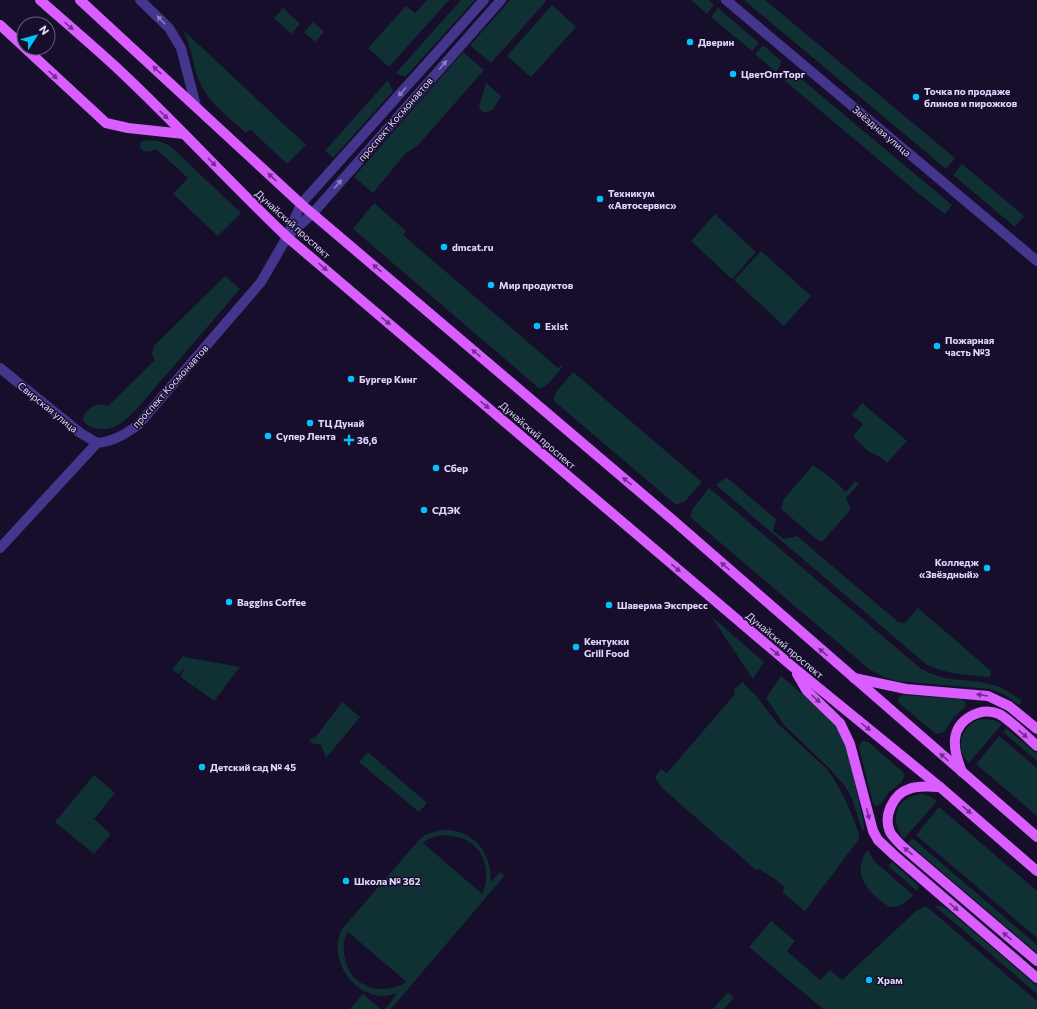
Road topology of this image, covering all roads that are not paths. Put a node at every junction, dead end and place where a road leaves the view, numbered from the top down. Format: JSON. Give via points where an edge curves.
{"nodes":[{"id":1,"x":40,"y":0,"type":"edge"},
{"id":2,"x":80,"y":0,"type":"edge"},
{"id":3,"x":140,"y":0,"type":"edge"},
{"id":4,"x":484,"y":0,"type":"edge"},
{"id":5,"x":501,"y":0,"type":"edge"},
{"id":6,"x":726,"y":0,"type":"edge"},
{"id":7,"x":0,"y":25,"type":"edge"},
{"id":8,"x":16,"y":40,"type":"edge"},
{"id":9,"x":33,"y":56,"type":"edge"},
{"id":10,"x":196,"y":106,"type":"junction"},
{"id":11,"x":184,"y":134,"type":"junction"},
{"id":12,"x":301,"y":204,"type":"junction"},
{"id":13,"x":313,"y":213,"type":"junction"},
{"id":14,"x":287,"y":237,"type":"junction"},
{"id":15,"x":1037,"y":261,"type":"edge"},
{"id":16,"x":0,"y":368,"type":"edge"},
{"id":17,"x":97,"y":443,"type":"junction"},
{"id":18,"x":0,"y":548,"type":"edge"},
{"id":19,"x":793,"y":667,"type":"junction"},
{"id":20,"x":852,"y":678,"type":"junction"},
{"id":21,"x":1037,"y":729,"type":"edge"},
{"id":22,"x":1037,"y":746,"type":"edge"},
{"id":23,"x":963,"y":774,"type":"junction"},
{"id":24,"x":940,"y":787,"type":"junction"},
{"id":25,"x":1037,"y":837,"type":"edge"},
{"id":26,"x":1037,"y":871,"type":"edge"},
{"id":27,"x":1037,"y":961,"type":"edge"},
{"id":28,"x":1037,"y":978,"type":"edge"}],
"edges":[{"from":1,"to":11,"type":"main road","name":"Дунайский проспект","one_way":true},
{"from":10,"to":2,"type":"main road","name":"Дунайский проспект","one_way":true},
{"from":10,"to":3,"type":"street","one_way":true,"via":[[181,48],[169,28]]},
{"from":4,"to":12,"type":"street","name":"проспект Космонавтов","one_way":true},
{"from":13,"to":5,"type":"street","name":"проспект Космонавтов","one_way":true},
{"from":6,"to":15,"type":"street","name":"Звёздная улица"},
{"from":7,"to":8,"type":"main road"},
{"from":9,"to":11,"type":"main road","one_way":true,"via":[[106,123]]},
{"from":12,"to":10,"type":"main road","name":"Дунайский проспект","one_way":true},
{"from":11,"to":14,"type":"main road","name":"Дунайский проспект","one_way":true},
{"from":12,"to":13,"type":"main road","name":"Дунайский проспект"},
{"from":12,"to":14,"type":"street","name":"проспект Космонавтов"},
{"from":13,"to":14,"type":"street","name":"проспект Космонавтов"},
{"from":20,"to":13,"type":"main road","name":"Дунайский проспект","one_way":true,"via":[[668,516]]},
{"from":14,"to":17,"type":"street","name":"проспект Космонавтов","via":[[261,282],[138,425],[109,442]]},
{"from":14,"to":19,"type":"main road","name":"Дунайский проспект","one_way":true},
{"from":16,"to":17,"type":"street","name":"Свирская улица","via":[[79,432]]},
{"from":17,"to":18,"type":"street"},
{"from":19,"to":24,"type":"main road","name":"Дунайский проспект","one_way":true},
{"from":19,"to":28,"type":"main road","one_way":true,"via":[[807,691],[840,723],[846,733],[869,818],[878,840]]},
{"from":21,"to":20,"type":"main road","one_way":true,"via":[[1010,706],[988,696],[906,689]]},
{"from":23,"to":20,"type":"main road","name":"Дунайский проспект","one_way":true},
{"from":23,"to":22,"type":"main road","one_way":true,"via":[[955,737],[964,721],[980,712],[993,712],[1002,716]]},
{"from":23,"to":25,"type":"main road","name":"Дунайский проспект"},
{"from":24,"to":26,"type":"main road","name":"Дунайский проспект","one_way":true},
{"from":27,"to":24,"type":"main road","one_way":true,"via":[[902,846],[890,832],[888,814],[898,795],[912,788]]}]}
